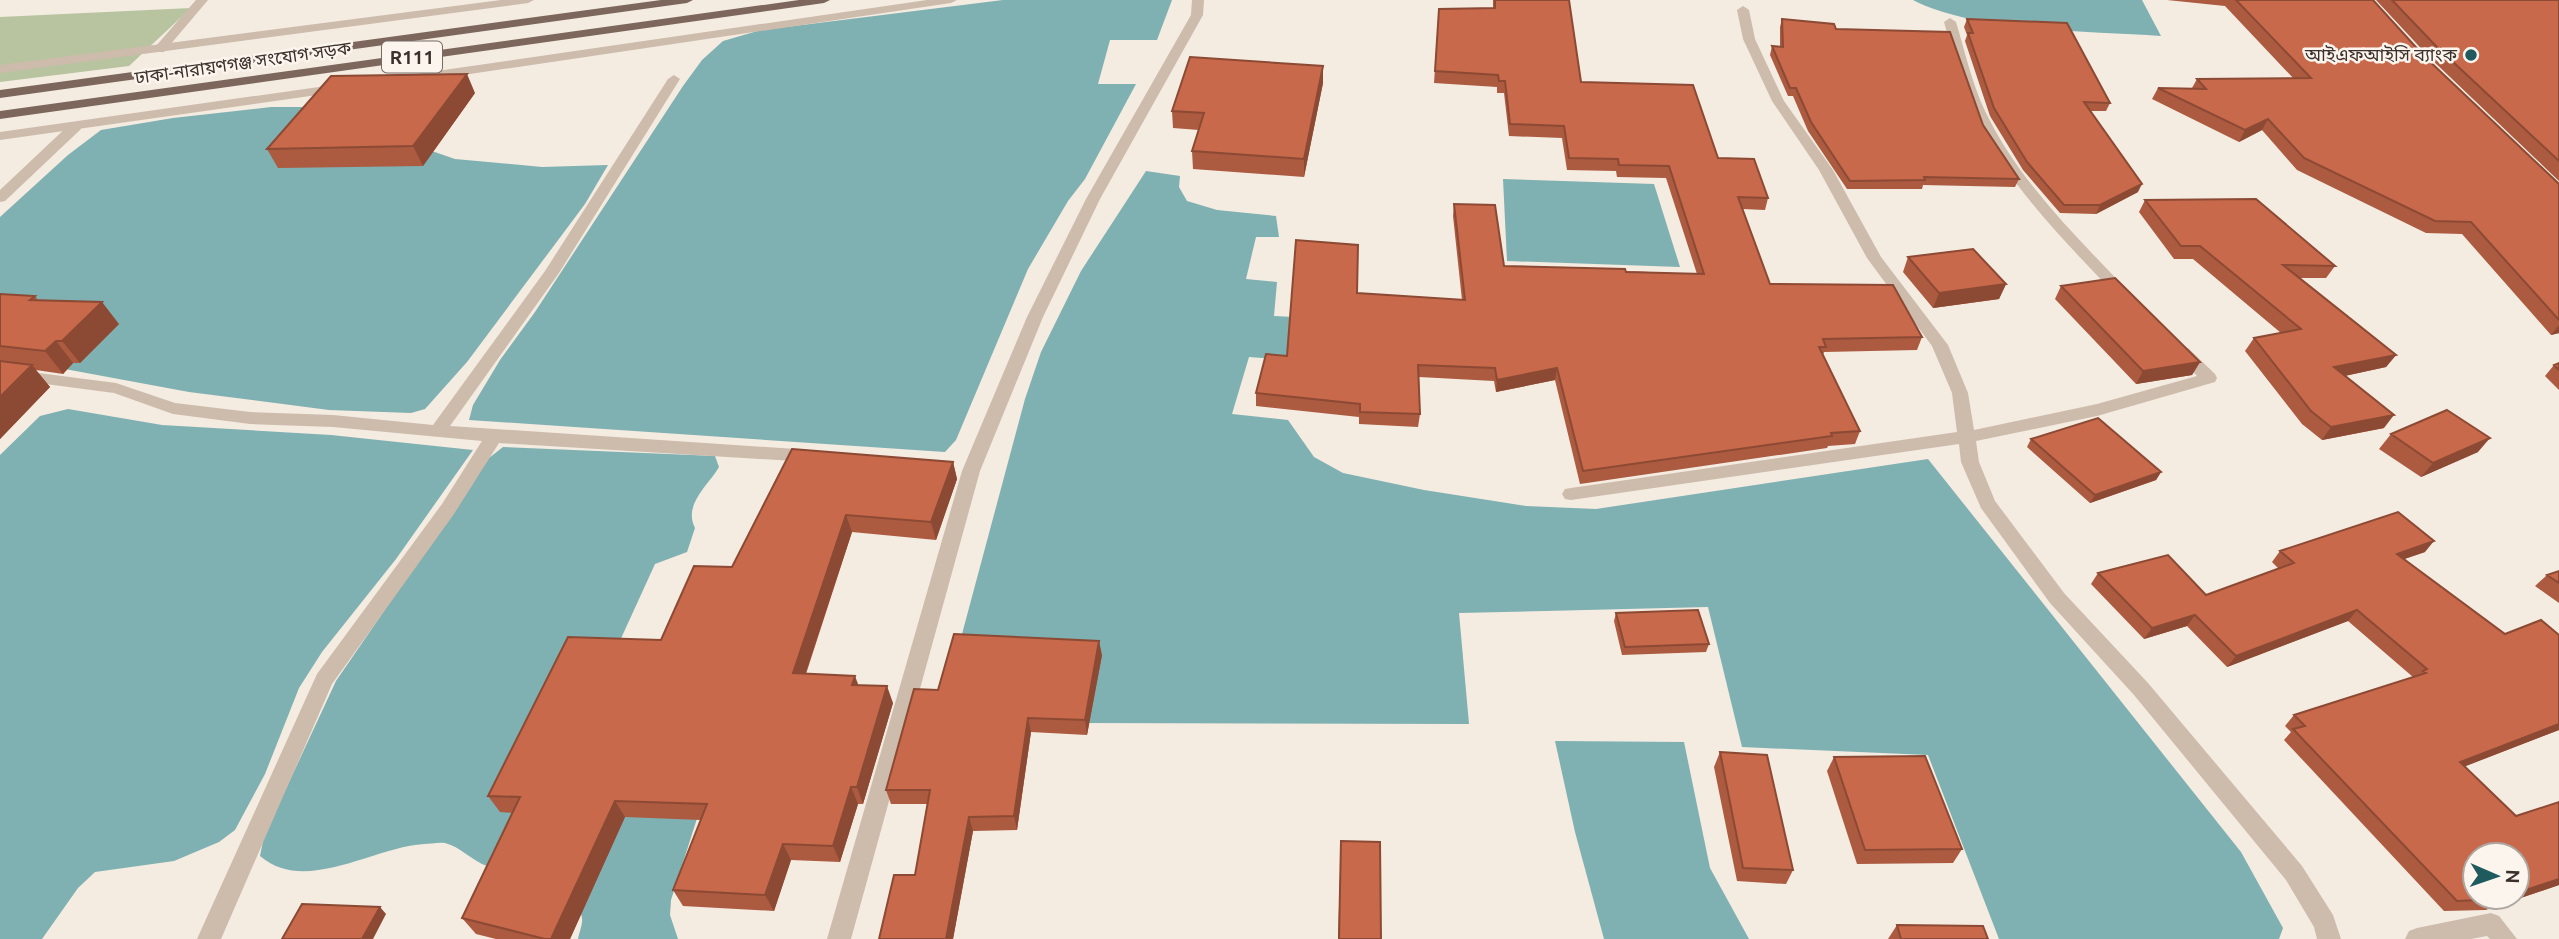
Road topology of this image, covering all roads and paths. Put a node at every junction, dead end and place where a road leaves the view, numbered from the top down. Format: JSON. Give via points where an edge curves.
{"nodes":[{"id":1,"x":202,"y":0,"type":"edge"},
{"id":2,"x":528,"y":0,"type":"edge"},
{"id":3,"x":687,"y":0,"type":"edge"},
{"id":4,"x":824,"y":0,"type":"edge"},
{"id":5,"x":951,"y":0,"type":"edge"},
{"id":6,"x":1198,"y":0,"type":"edge"},
{"id":7,"x":1743,"y":10,"type":"dead end"},
{"id":8,"x":1950,"y":22,"type":"dead end"},
{"id":9,"x":160,"y":49,"type":"junction"},
{"id":10,"x":0,"y":69,"type":"edge"},
{"id":11,"x":406,"y":79,"type":"edge"},
{"id":12,"x":674,"y":79,"type":"dead end"},
{"id":13,"x":351,"y":87,"type":"edge"},
{"id":14,"x":0,"y":94,"type":"edge"},
{"id":15,"x":0,"y":115,"type":"edge"},
{"id":16,"x":76,"y":126,"type":"junction"},
{"id":17,"x":0,"y":136,"type":"edge"},
{"id":18,"x":0,"y":198,"type":"edge"},
{"id":19,"x":2135,"y":306,"type":"edge"},
{"id":20,"x":2172,"y":342,"type":"edge"},
{"id":21,"x":0,"y":373,"type":"edge"},
{"id":22,"x":436,"y":432,"type":"junction"},
{"id":23,"x":494,"y":437,"type":"junction"},
{"id":24,"x":1966,"y":438,"type":"junction"},
{"id":25,"x":828,"y":458,"type":"edge"},
{"id":26,"x":1571,"y":494,"type":"dead end"},
{"id":27,"x":209,"y":939,"type":"edge"},
{"id":28,"x":839,"y":939,"type":"edge"},
{"id":29,"x":2329,"y":939,"type":"edge"},
{"id":30,"x":2417,"y":939,"type":"edge"},
{"id":31,"x":2505,"y":939,"type":"edge"}],
"edges":[{"from":1,"to":9,"type":"street"},
{"from":2,"to":9,"type":"street"},
{"from":3,"to":14,"type":"main road","name":"ঢাকা-নারায়ণগঞ্জ সংযোগ সড়ক","number":"R111"},
{"from":4,"to":15,"type":"main road","name":"ঢাকা-নারায়ণগঞ্জ সংযোগ সড়ক","number":"R111"},
{"from":5,"to":11,"type":"street"},
{"from":6,"to":28,"type":"street","via":[[1197,15],[1093,199],[965,471]]},
{"from":7,"to":24,"type":"street","via":[[1749,39],[1778,101],[1826,170],[1874,258],[1940,345],[1960,393]]},
{"from":8,"to":19,"type":"street","via":[[1968,84],[1997,147],[2055,222]]},
{"from":9,"to":10,"type":"street"},
{"from":12,"to":22,"type":"street","via":[[551,273]]},
{"from":13,"to":16,"type":"street"},
{"from":16,"to":17,"type":"street"},
{"from":16,"to":18,"type":"street"},
{"from":20,"to":24,"type":"street","via":[[2209,379]]},
{"from":21,"to":22,"type":"street","via":[[116,388],[173,408]]},
{"from":22,"to":23,"type":"street"},
{"from":23,"to":25,"type":"street"},
{"from":23,"to":27,"type":"street","via":[[448,509],[324,680]]},
{"from":24,"to":26,"type":"street"},
{"from":24,"to":29,"type":"street","via":[[1970,462],[1987,503],[2057,598],[2141,690],[2294,873],[2325,923]]},
{"from":30,"to":31,"type":"street","via":[[2491,924]]}]}
